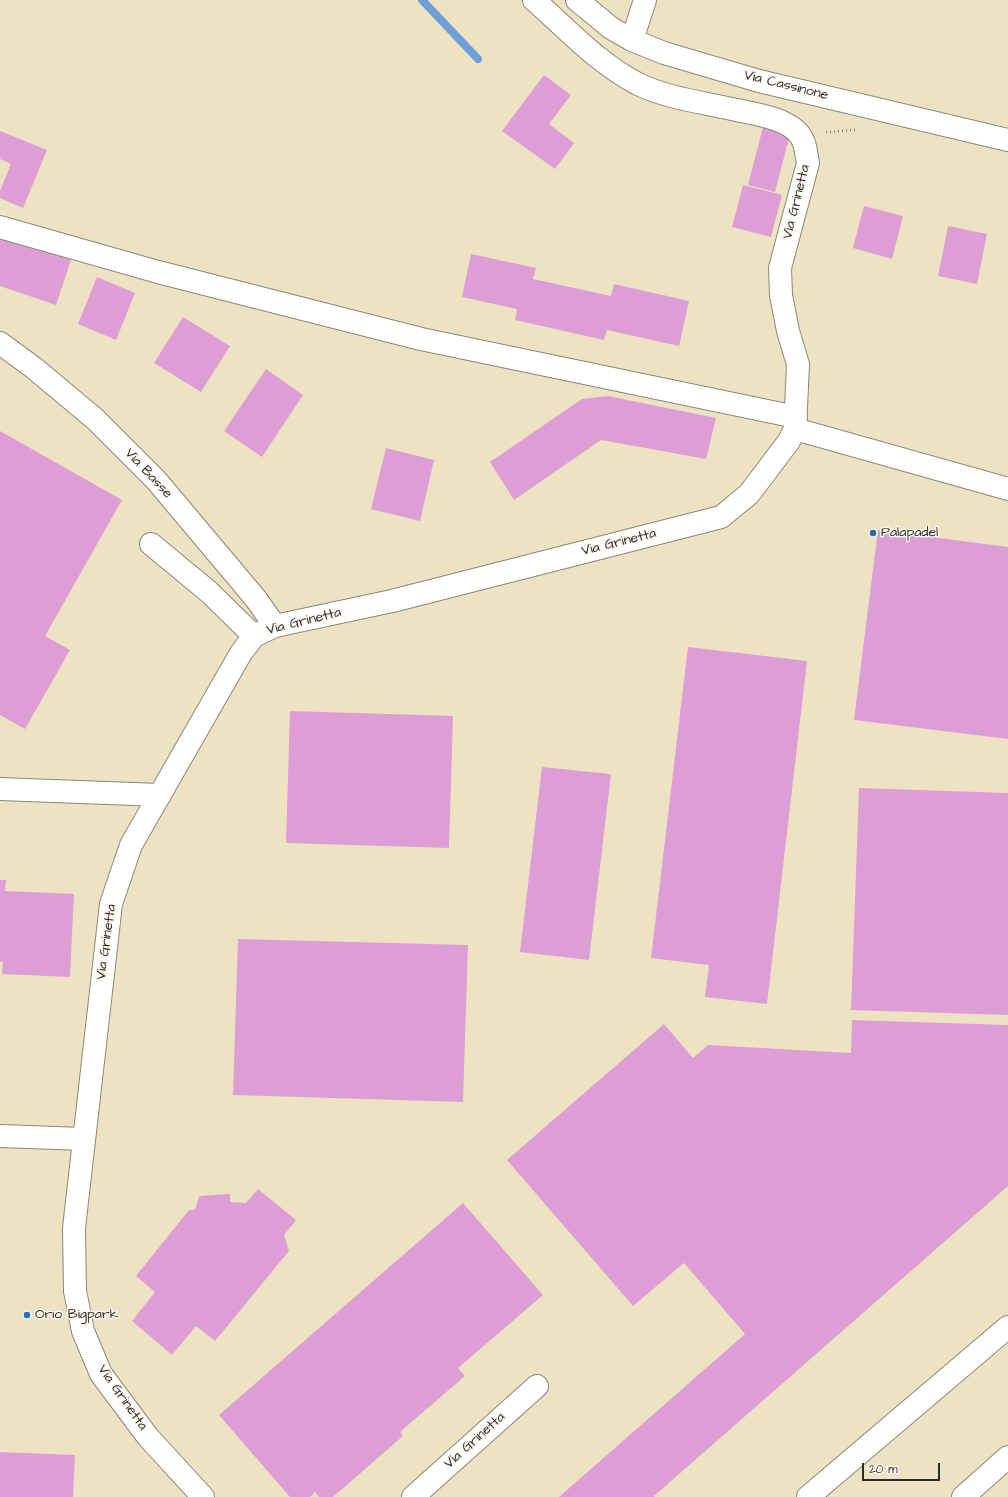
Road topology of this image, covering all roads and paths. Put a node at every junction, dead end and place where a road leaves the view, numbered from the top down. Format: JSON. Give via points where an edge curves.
{"nodes":[{"id":1,"x":534,"y":0,"type":"edge"},
{"id":2,"x":577,"y":0,"type":"edge"},
{"id":3,"x":645,"y":0,"type":"edge"},
{"id":4,"x":632,"y":40,"type":"junction"},
{"id":5,"x":866,"y":106,"type":"junction"},
{"id":6,"x":799,"y":135,"type":"junction"},
{"id":7,"x":1008,"y":140,"type":"edge"},
{"id":8,"x":0,"y":227,"type":"edge"},
{"id":9,"x":0,"y":343,"type":"edge"},
{"id":10,"x":795,"y":423,"type":"junction"},
{"id":11,"x":1008,"y":490,"type":"edge"},
{"id":12,"x":151,"y":544,"type":"dead end"},
{"id":13,"x":275,"y":626,"type":"junction"},
{"id":14,"x":254,"y":636,"type":"junction"},
{"id":15,"x":0,"y":789,"type":"edge"},
{"id":16,"x":160,"y":795,"type":"junction"},
{"id":17,"x":0,"y":1136,"type":"edge"},
{"id":18,"x":84,"y":1138,"type":"junction"},
{"id":19,"x":1008,"y":1327,"type":"edge"},
{"id":20,"x":537,"y":1386,"type":"dead end"},
{"id":21,"x":1008,"y":1457,"type":"edge"},
{"id":22,"x":203,"y":1497,"type":"edge"},
{"id":23,"x":413,"y":1497,"type":"edge"},
{"id":24,"x":808,"y":1497,"type":"edge"},
{"id":25,"x":963,"y":1497,"type":"edge"}],
"edges":[{"from":1,"to":6,"type":"main road","via":[[604,62],[639,84],[677,97],[770,118],[789,126]]},
{"from":2,"to":4,"type":"main road","name":"Via Cassinone","via":[[611,28]]},
{"from":3,"to":4,"type":"main road"},
{"from":4,"to":5,"type":"main road","name":"Via Cassinone","via":[[664,53],[759,81]]},
{"from":5,"to":6,"type":"path","via":[[860,130]]},
{"from":5,"to":7,"type":"main road","name":"Via Cassinone"},
{"from":6,"to":10,"type":"main road","name":"Via Grinetta","via":[[805,146],[808,163],[780,268],[781,296],[798,364]]},
{"from":8,"to":10,"type":"main road","via":[[158,272],[421,339]]},
{"from":9,"to":13,"type":"main road","name":"Via Basse","via":[[96,420],[156,480],[256,598]]},
{"from":10,"to":11,"type":"main road"},
{"from":10,"to":13,"type":"main road","name":"Via Grinetta","via":[[789,441],[749,494],[721,517],[392,601]]},
{"from":12,"to":14,"type":"main road","via":[[209,592]]},
{"from":13,"to":14,"type":"main road","name":"Via Grinetta"},
{"from":14,"to":16,"type":"main road","name":"Via Grinetta","via":[[241,654]]},
{"from":15,"to":16,"type":"main road"},
{"from":16,"to":18,"type":"main road","name":"Via Grinetta","via":[[131,845],[111,904]]},
{"from":17,"to":18,"type":"main road"},
{"from":18,"to":22,"type":"main road","name":"Via Grinetta","via":[[74,1228],[75,1291],[83,1331],[101,1374],[148,1437]]},
{"from":19,"to":24,"type":"main road"},
{"from":20,"to":23,"type":"main road","name":"Via Grinetta"},
{"from":21,"to":25,"type":"main road"}]}
